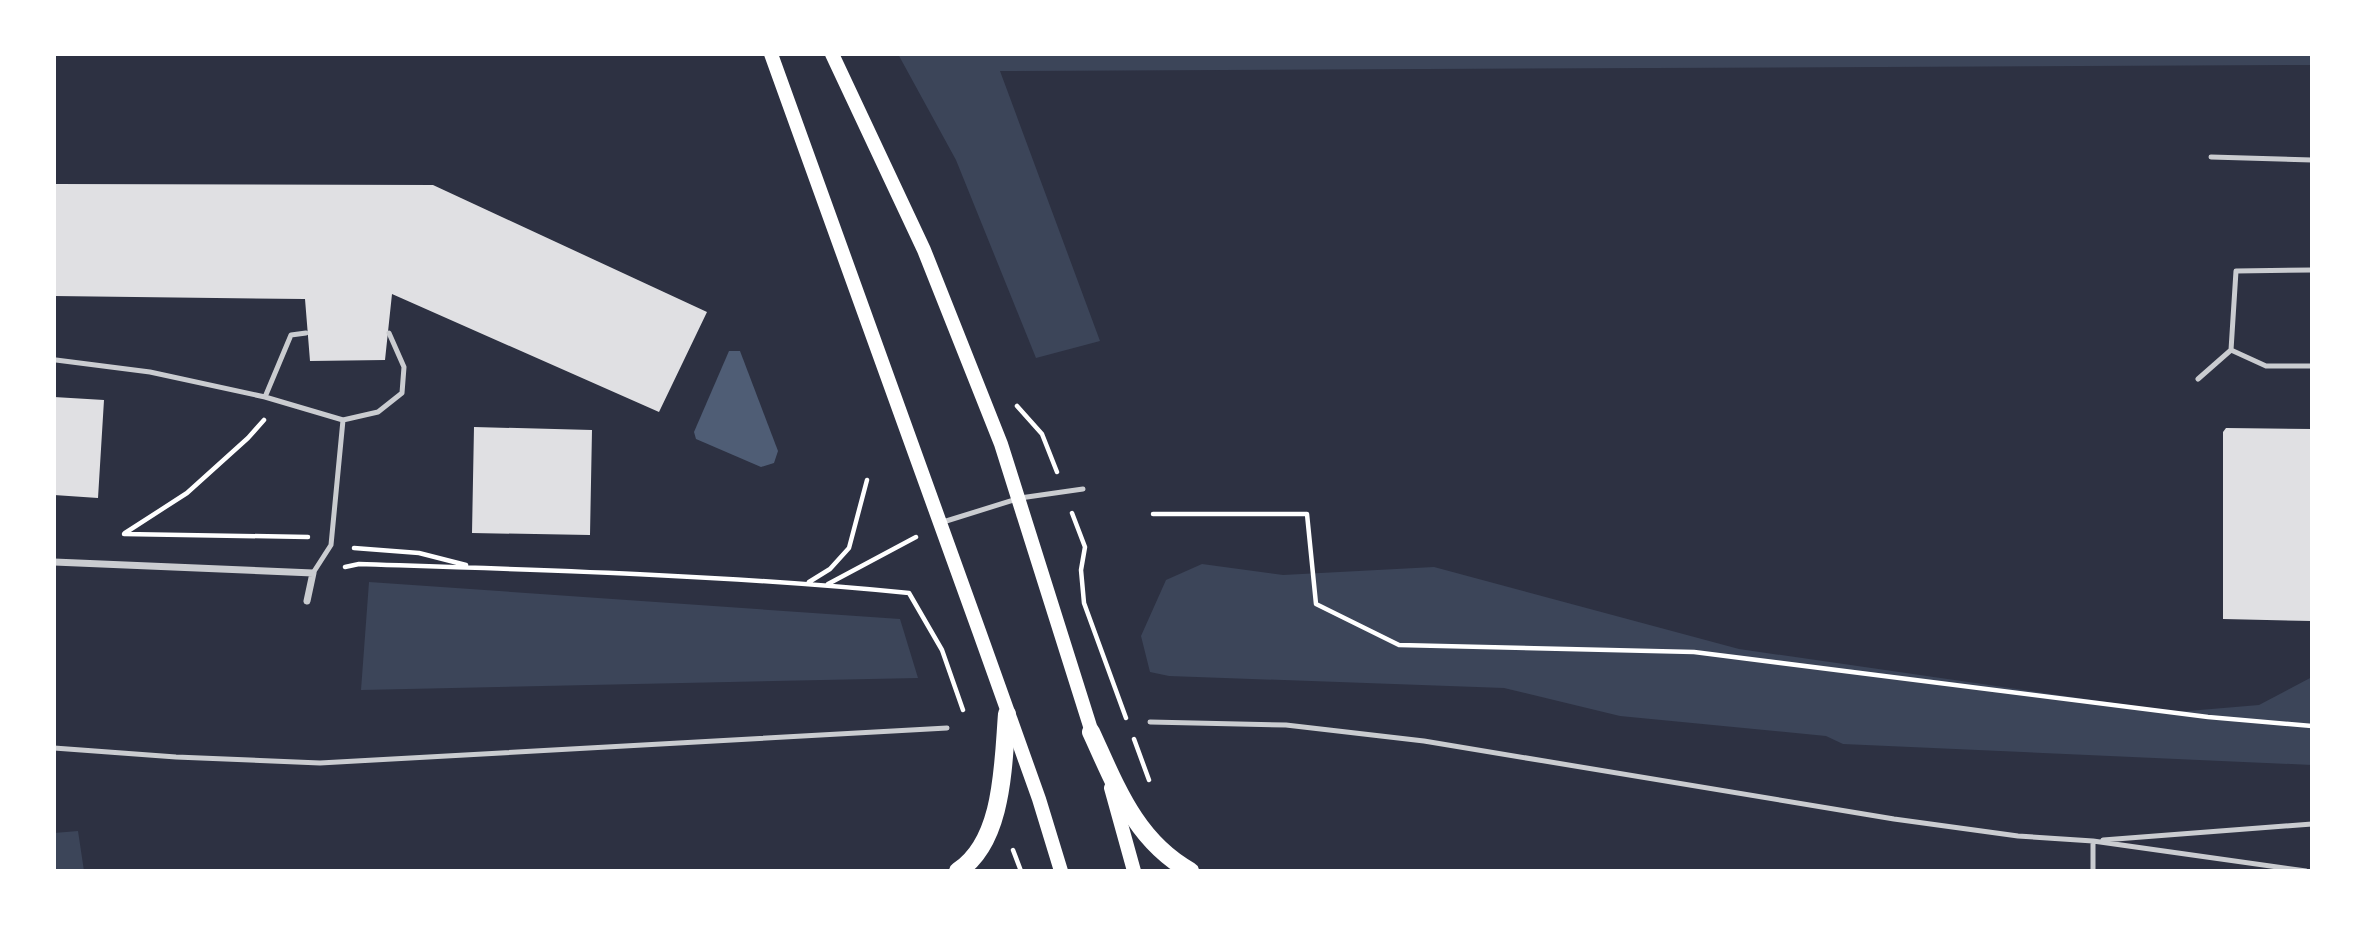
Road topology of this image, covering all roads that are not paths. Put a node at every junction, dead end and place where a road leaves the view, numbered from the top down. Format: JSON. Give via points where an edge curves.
{"nodes":[{"id":1,"x":771,"y":54,"type":"edge"},
{"id":2,"x":832,"y":54,"type":"edge"},
{"id":3,"x":2211,"y":158,"type":"dead end"},
{"id":4,"x":2312,"y":160,"type":"edge"},
{"id":5,"x":2312,"y":270,"type":"edge"},
{"id":6,"x":306,"y":333,"type":"dead end"},
{"id":7,"x":389,"y":333,"type":"dead end"},
{"id":8,"x":2231,"y":349,"type":"junction"},
{"id":9,"x":56,"y":360,"type":"dead end"},
{"id":10,"x":2312,"y":366,"type":"edge"},
{"id":11,"x":2198,"y":379,"type":"dead end"},
{"id":12,"x":265,"y":397,"type":"junction"},
{"id":13,"x":343,"y":420,"type":"junction"},
{"id":14,"x":1083,"y":489,"type":"dead end"},
{"id":15,"x":1020,"y":498,"type":"junction"},
{"id":16,"x":940,"y":523,"type":"junction"},
{"id":17,"x":54,"y":562,"type":"edge"},
{"id":18,"x":313,"y":573,"type":"junction"},
{"id":19,"x":307,"y":601,"type":"dead end"},
{"id":20,"x":1007,"y":714,"type":"junction"},
{"id":21,"x":1150,"y":722,"type":"dead end"},
{"id":22,"x":947,"y":728,"type":"dead end"},
{"id":23,"x":1091,"y":732,"type":"junction"},
{"id":24,"x":54,"y":748,"type":"edge"},
{"id":25,"x":2312,"y":824,"type":"edge"},
{"id":26,"x":2093,"y":841,"type":"junction"},
{"id":27,"x":958,"y":871,"type":"edge"},
{"id":28,"x":1061,"y":871,"type":"edge"},
{"id":29,"x":1134,"y":871,"type":"edge"},
{"id":30,"x":1190,"y":871,"type":"edge"},
{"id":31,"x":2093,"y":871,"type":"edge"},
{"id":32,"x":2306,"y":871,"type":"edge"}],
"edges":[{"from":1,"to":16,"type":"main road"},
{"from":2,"to":15,"type":"main road","via":[[924,250]]},
{"from":3,"to":4,"type":"lane"},
{"from":5,"to":8,"type":"lane","via":[[2236,271]]},
{"from":6,"to":12,"type":"lane","via":[[291,335]]},
{"from":7,"to":13,"type":"lane","via":[[404,368],[402,393],[379,412]]},
{"from":8,"to":10,"type":"lane","via":[[2266,366]]},
{"from":8,"to":11,"type":"lane"},
{"from":9,"to":12,"type":"lane","via":[[150,372]]},
{"from":12,"to":13,"type":"lane"},
{"from":13,"to":18,"type":"lane","via":[[331,545]]},
{"from":14,"to":15,"type":"lane"},
{"from":15,"to":16,"type":"lane"},
{"from":15,"to":23,"type":"main road"},
{"from":16,"to":20,"type":"main road"},
{"from":17,"to":18,"type":"street"},
{"from":18,"to":19,"type":"street"},
{"from":20,"to":27,"type":"main road","via":[[1001,786],[985,842]]},
{"from":20,"to":28,"type":"main road"},
{"from":21,"to":26,"type":"lane","via":[[1286,725],[1424,741],[1894,819]]},
{"from":22,"to":24,"type":"lane","via":[[320,763]]},
{"from":23,"to":29,"type":"main road"},
{"from":23,"to":30,"type":"main road","via":[[1138,826]]},
{"from":25,"to":26,"type":"lane"},
{"from":26,"to":31,"type":"lane"},
{"from":26,"to":32,"type":"lane"}]}
